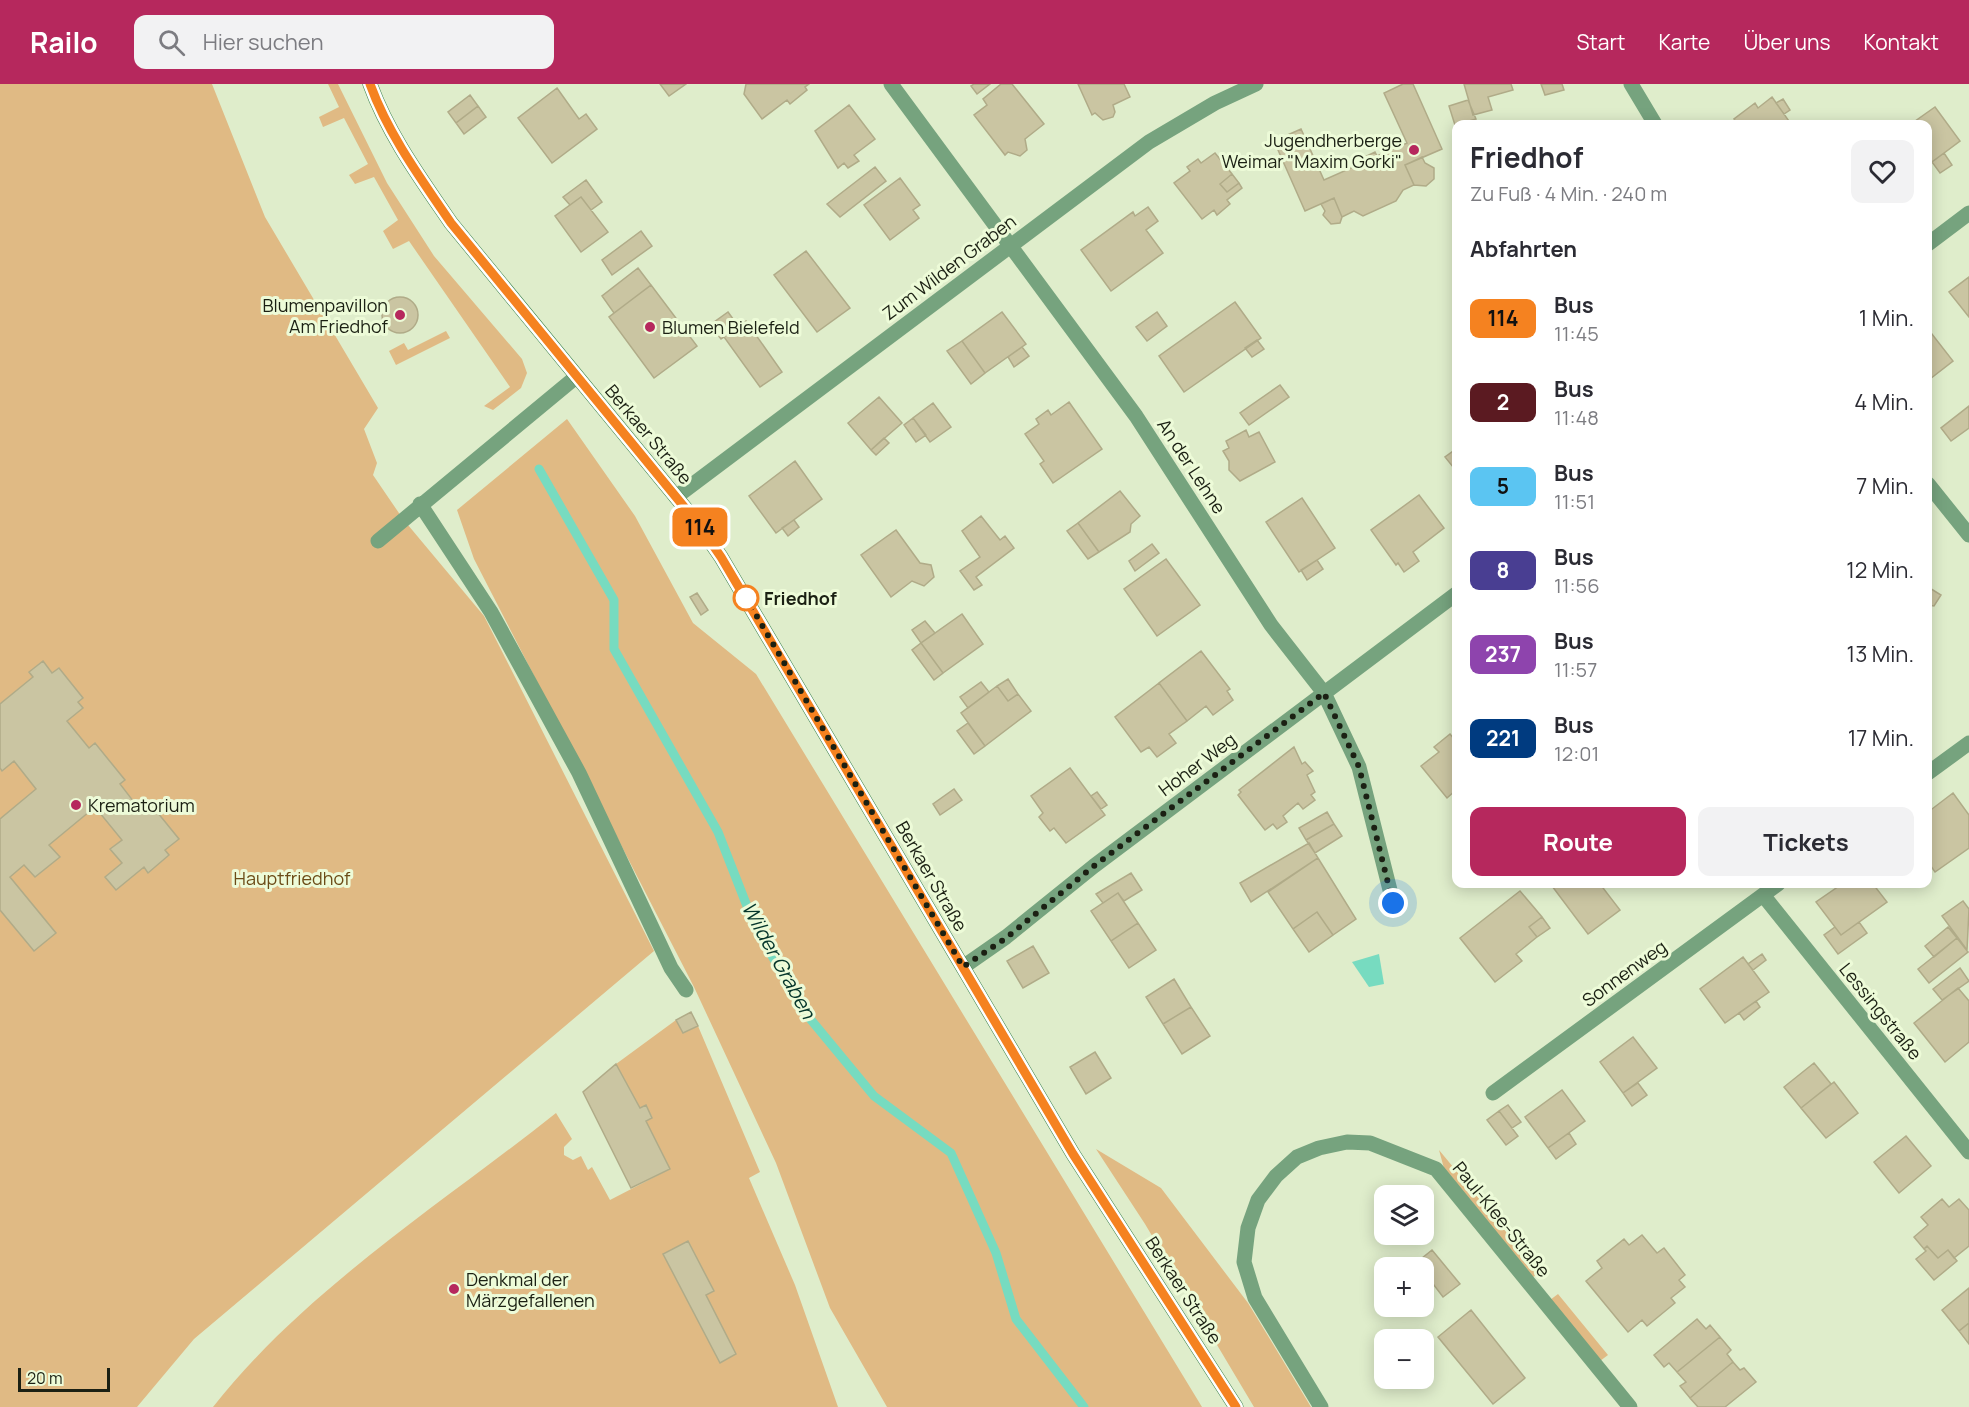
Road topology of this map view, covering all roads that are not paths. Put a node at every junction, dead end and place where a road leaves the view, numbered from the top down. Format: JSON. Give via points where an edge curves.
{"nodes":[{"id":1,"x":370,"y":84,"type":"edge"},
{"id":2,"x":891,"y":84,"type":"edge"},
{"id":3,"x":1256,"y":84,"type":"edge"},
{"id":4,"x":1631,"y":84,"type":"edge"},
{"id":5,"x":1653,"y":120,"type":"edge"},
{"id":6,"x":1969,"y":213,"type":"edge"},
{"id":7,"x":1932,"y":241,"type":"edge"},
{"id":8,"x":1012,"y":245,"type":"junction"},
{"id":9,"x":576,"y":377,"type":"junction"},
{"id":10,"x":1932,"y":489,"type":"edge"},
{"id":11,"x":676,"y":496,"type":"junction"},
{"id":12,"x":420,"y":504,"type":"junction"},
{"id":13,"x":1969,"y":535,"type":"edge"},
{"id":14,"x":378,"y":541,"type":"dead end"},
{"id":15,"x":1452,"y":597,"type":"edge"},
{"id":16,"x":1324,"y":693,"type":"junction"},
{"id":17,"x":1969,"y":742,"type":"edge"},
{"id":18,"x":1932,"y":770,"type":"edge"},
{"id":19,"x":1772,"y":888,"type":"edge"},
{"id":20,"x":1762,"y":895,"type":"junction"},
{"id":21,"x":1393,"y":903,"type":"dead end"},
{"id":22,"x":963,"y":967,"type":"junction"},
{"id":23,"x":686,"y":990,"type":"dead end"},
{"id":24,"x":1494,"y":1094,"type":"dead end"},
{"id":25,"x":1969,"y":1152,"type":"edge"},
{"id":26,"x":1236,"y":1407,"type":"edge"},
{"id":27,"x":1322,"y":1407,"type":"edge"},
{"id":28,"x":1630,"y":1407,"type":"edge"}],
"edges":[{"from":1,"to":9,"type":"main road","name":"Berkaer Straße","via":[[415,171],[451,223]]},
{"from":2,"to":8,"type":"street","name":"An der Lehne"},
{"from":3,"to":8,"type":"street","name":"Zum Wilden Graben","via":[[1149,142]]},
{"from":4,"to":5,"type":"street"},
{"from":6,"to":7,"type":"street"},
{"from":8,"to":11,"type":"street","name":"Zum Wilden Graben"},
{"from":8,"to":16,"type":"street","name":"An der Lehne","via":[[1136,416],[1271,625]]},
{"from":9,"to":11,"type":"main road","name":"Berkaer Straße"},
{"from":9,"to":12,"type":"street"},
{"from":10,"to":13,"type":"street"},
{"from":11,"to":22,"type":"main road","name":"Berkaer Straße","via":[[721,557]]},
{"from":12,"to":14,"type":"street"},
{"from":12,"to":23,"type":"street","via":[[497,622],[579,773],[671,968]]},
{"from":15,"to":16,"type":"street","name":"Hoher Weg"},
{"from":16,"to":21,"type":"street","name":"An der Lehne","via":[[1359,767]]},
{"from":16,"to":22,"type":"street","name":"Hoher Weg"},
{"from":17,"to":18,"type":"street"},
{"from":19,"to":20,"type":"street","name":"Sonnenweg"},
{"from":20,"to":24,"type":"street","name":"Sonnenweg"},
{"from":20,"to":25,"type":"street","name":"Lessingstraße"},
{"from":22,"to":26,"type":"main road","name":"Berkaer Straße","via":[[1073,1154]]},
{"from":27,"to":28,"type":"street","name":"Paul-Klee-Straße","via":[[1255,1298],[1244,1262],[1254,1209],[1276,1176],[1297,1158],[1347,1142],[1370,1143],[1436,1169]]}]}
